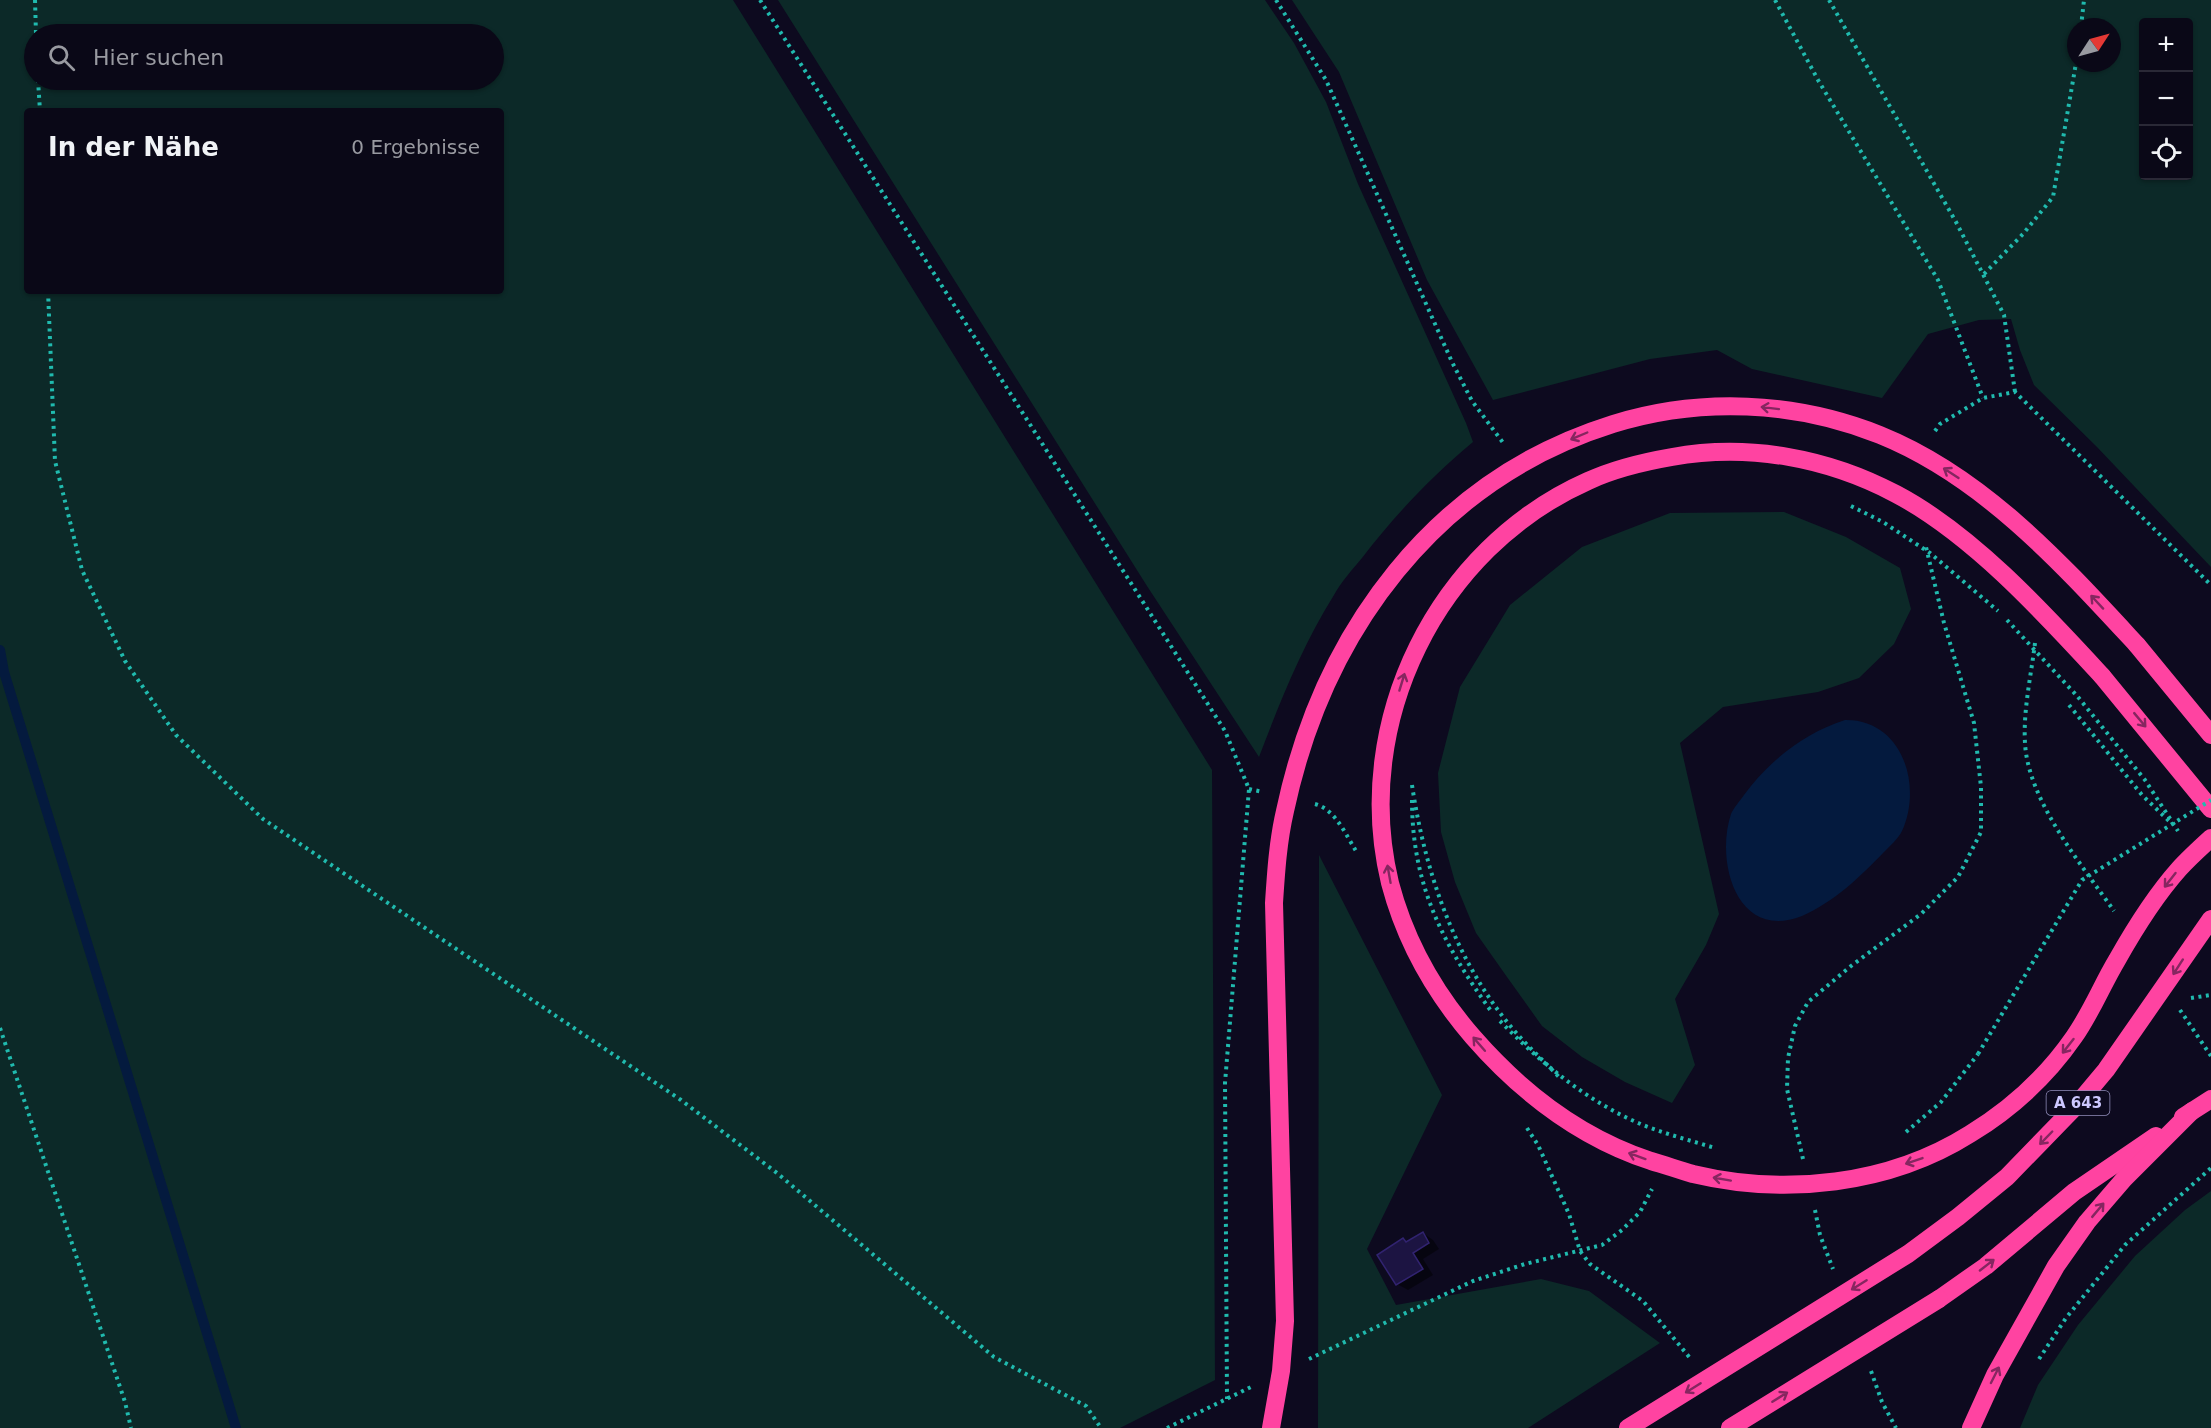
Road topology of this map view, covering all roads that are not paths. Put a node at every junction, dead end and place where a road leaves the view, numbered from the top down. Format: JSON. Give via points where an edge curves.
{"nodes":[{"id":1,"x":2211,"y":735,"type":"edge"},
{"id":2,"x":2211,"y":809,"type":"edge"},
{"id":3,"x":2211,"y":838,"type":"edge"},
{"id":4,"x":2211,"y":919,"type":"edge"},
{"id":5,"x":2211,"y":1099,"type":"edge"},
{"id":6,"x":2192,"y":1111,"type":"junction"},
{"id":7,"x":1270,"y":1428,"type":"edge"},
{"id":8,"x":1628,"y":1428,"type":"edge"},
{"id":9,"x":1730,"y":1428,"type":"edge"},
{"id":10,"x":1971,"y":1428,"type":"edge"}],
"edges":[{"from":1,"to":7,"type":"highway","one_way":true,"bridge":true,"via":[[2136,645],[2039,543],[1954,475],[1918,453],[1839,421],[1755,406],[1671,410],[1589,431],[1512,468],[1477,492],[1412,552],[1383,588],[1335,666],[1305,735],[1284,813],[1274,903],[1285,1321]]},
{"from":3,"to":2,"type":"highway","one_way":true,"bridge":true,"via":[[2152,903],[2073,1040],[2042,1077],[2006,1109],[1925,1158],[1880,1173],[1834,1182],[1739,1182],[1692,1174],[1633,1155],[1586,1132],[1538,1101],[1497,1065],[1431,981],[1407,933],[1390,882],[1382,828],[1382,774],[1388,732],[1406,670],[1430,621],[1460,578],[1498,538],[1541,506],[1588,480],[1639,463],[1692,453],[1735,452],[1799,458],[1851,473],[1900,496],[1945,525],[2008,578],[2102,676]]},
{"from":4,"to":8,"type":"highway","number":"A 643","one_way":true,"bridge":true,"via":[[2106,1070],[2007,1177],[1908,1254]]},
{"from":5,"to":6,"type":"highway"},
{"from":9,"to":6,"type":"highway","one_way":true,"bridge":true,"via":[[1962,1284],[2074,1192]]},
{"from":10,"to":6,"type":"highway","one_way":true,"via":[[2000,1366],[2056,1266],[2124,1179]]}]}
